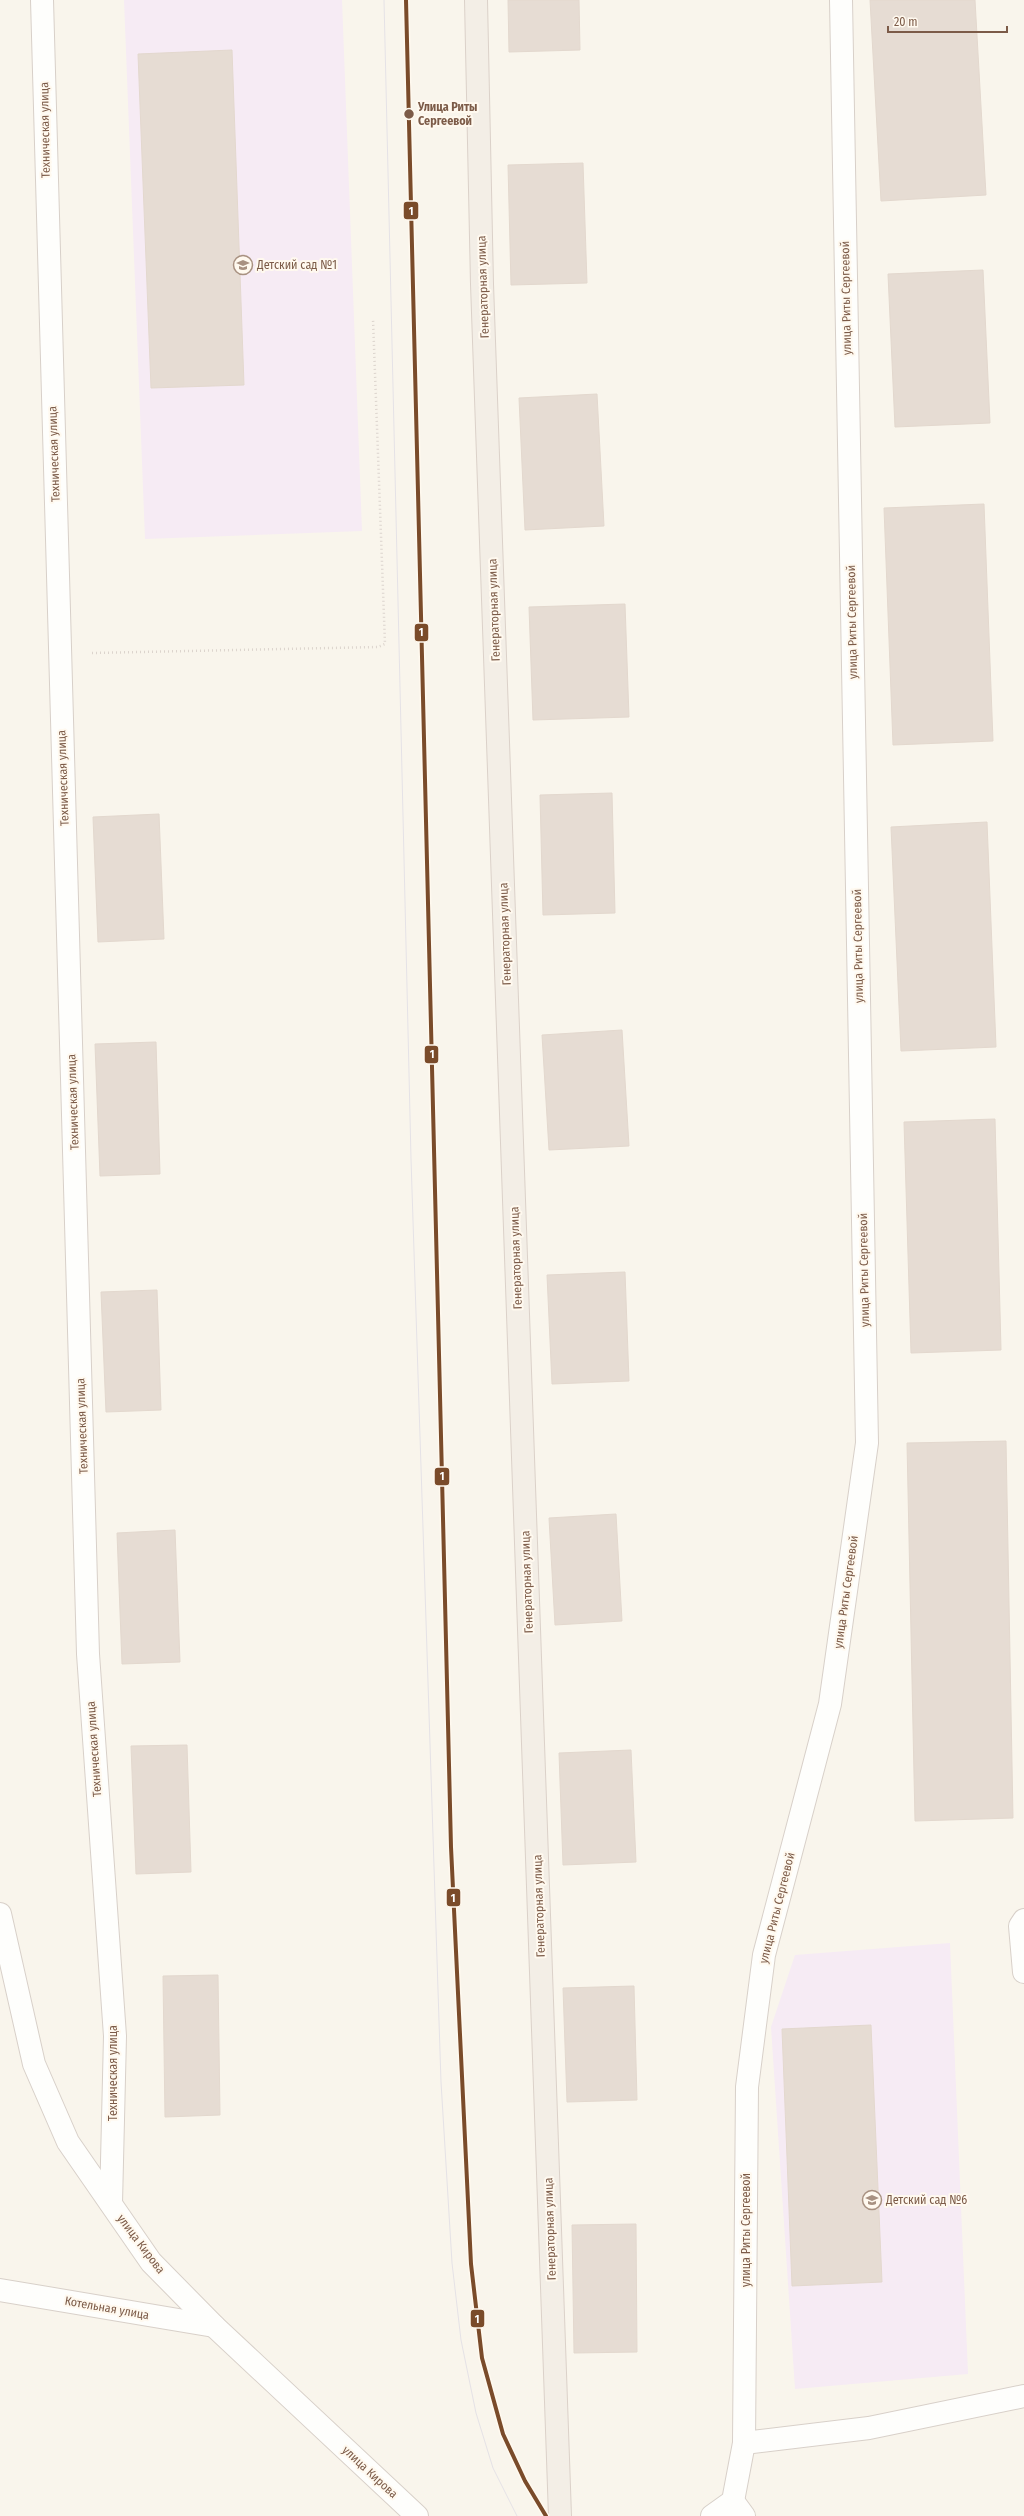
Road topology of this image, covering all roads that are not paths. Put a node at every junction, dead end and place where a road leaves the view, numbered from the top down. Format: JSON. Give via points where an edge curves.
{"nodes":[{"id":1,"x":42,"y":0,"type":"edge"},
{"id":2,"x":476,"y":0,"type":"edge"},
{"id":3,"x":841,"y":0,"type":"edge"},
{"id":4,"x":0,"y":1914,"type":"edge"},
{"id":5,"x":1024,"y":1920,"type":"edge"},
{"id":6,"x":1024,"y":1972,"type":"edge"},
{"id":7,"x":111,"y":2203,"type":"junction"},
{"id":8,"x":0,"y":2290,"type":"edge"},
{"id":9,"x":214,"y":2326,"type":"junction"},
{"id":10,"x":1024,"y":2396,"type":"edge"},
{"id":11,"x":744,"y":2443,"type":"junction"},
{"id":12,"x":738,"y":2509,"type":"edge"},
{"id":13,"x":417,"y":2516,"type":"edge"},
{"id":14,"x":560,"y":2516,"type":"edge"},
{"id":15,"x":712,"y":2516,"type":"edge"}],
"edges":[{"from":1,"to":7,"type":"street","name":"Техническая улица","via":[[88,1654],[115,2036]]},
{"from":2,"to":14,"type":"main road","name":"Генераторная улица","via":[[483,300]]},
{"from":3,"to":11,"type":"street","name":"улица Риты Сергеевой","via":[[867,1443],[830,1704],[764,1955],[749,2072]]},
{"from":4,"to":7,"type":"street","name":"улица Кирова","via":[[34,2064],[68,2142]]},
{"from":5,"to":6,"type":"street","via":[[1020,1926]]},
{"from":7,"to":9,"type":"street","name":"улица Кирова","via":[[152,2262]]},
{"from":8,"to":9,"type":"street","name":"Котельная улица"},
{"from":9,"to":13,"type":"street","name":"улица Кирова"},
{"from":10,"to":11,"type":"street","via":[[869,2428]]},
{"from":11,"to":12,"type":"street","name":"улица Риты Сергеевой"},
{"from":12,"to":15,"type":"street","name":"улица Риты Сергеевой"}]}
